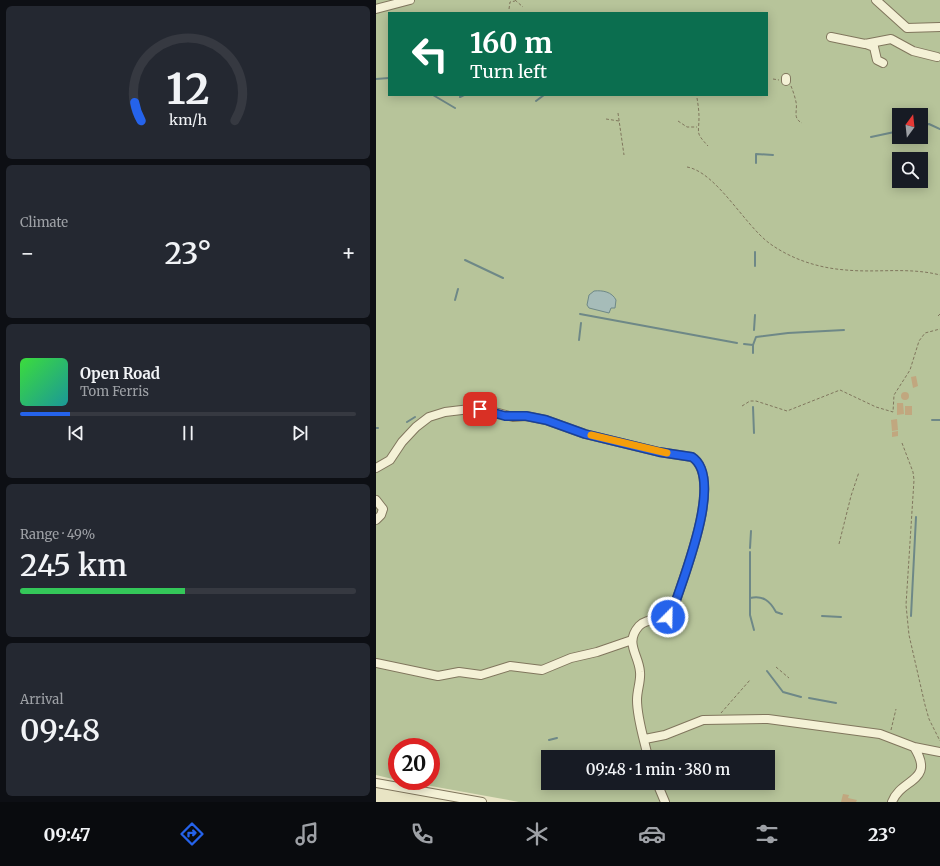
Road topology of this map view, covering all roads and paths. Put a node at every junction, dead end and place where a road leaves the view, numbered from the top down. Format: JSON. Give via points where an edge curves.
{"nodes":[{"id":1,"x":410,"y":0,"type":"edge"},
{"id":2,"x":515,"y":0,"type":"edge"},
{"id":3,"x":876,"y":0,"type":"edge"},
{"id":4,"x":523,"y":7,"type":"dead end"},
{"id":5,"x":376,"y":8,"type":"edge"},
{"id":6,"x":509,"y":10,"type":"dead end"},
{"id":7,"x":940,"y":27,"type":"edge"},
{"id":8,"x":831,"y":37,"type":"dead end"},
{"id":9,"x":865,"y":44,"type":"junction"},
{"id":10,"x":936,"y":57,"type":"dead end"},
{"id":11,"x":882,"y":62,"type":"dead end"},
{"id":12,"x":773,"y":79,"type":"dead end"},
{"id":13,"x":697,"y":98,"type":"dead end"},
{"id":14,"x":618,"y":113,"type":"dead end"},
{"id":15,"x":606,"y":119,"type":"dead end"},
{"id":16,"x":620,"y":121,"type":"junction"},
{"id":17,"x":678,"y":121,"type":"dead end"},
{"id":18,"x":802,"y":123,"type":"dead end"},
{"id":19,"x":697,"y":127,"type":"junction"},
{"id":20,"x":708,"y":146,"type":"dead end"},
{"id":21,"x":624,"y":155,"type":"dead end"},
{"id":22,"x":687,"y":167,"type":"dead end"},
{"id":23,"x":940,"y":275,"type":"edge"},
{"id":24,"x":940,"y":314,"type":"edge"},
{"id":25,"x":938,"y":316,"type":"dead end"},
{"id":26,"x":940,"y":329,"type":"edge"},
{"id":27,"x":742,"y":406,"type":"dead end"},
{"id":28,"x":902,"y":443,"type":"dead end"},
{"id":29,"x":376,"y":468,"type":"edge"},
{"id":30,"x":859,"y":472,"type":"dead end"},
{"id":31,"x":376,"y":500,"type":"edge"},
{"id":32,"x":376,"y":520,"type":"edge"},
{"id":33,"x":839,"y":544,"type":"dead end"},
{"id":34,"x":632,"y":640,"type":"junction"},
{"id":35,"x":376,"y":663,"type":"edge"},
{"id":36,"x":776,"y":667,"type":"dead end"},
{"id":37,"x":789,"y":678,"type":"dead end"},
{"id":38,"x":750,"y":680,"type":"dead end"},
{"id":39,"x":896,"y":709,"type":"dead end"},
{"id":40,"x":719,"y":714,"type":"dead end"},
{"id":41,"x":896,"y":733,"type":"dead end"},
{"id":42,"x":644,"y":739,"type":"junction"},
{"id":43,"x":940,"y":741,"type":"edge"},
{"id":44,"x":914,"y":747,"type":"junction"},
{"id":45,"x":646,"y":750,"type":"edge"},
{"id":46,"x":940,"y":752,"type":"edge"},
{"id":47,"x":376,"y":783,"type":"edge"},
{"id":48,"x":660,"y":790,"type":"edge"},
{"id":49,"x":482,"y":802,"type":"edge"},
{"id":50,"x":665,"y":802,"type":"edge"},
{"id":51,"x":892,"y":802,"type":"edge"}],
"edges":[{"from":1,"to":5,"type":"street"},
{"from":2,"to":4,"type":"path"},
{"from":2,"to":6,"type":"path","via":[[510,2]]},
{"from":3,"to":7,"type":"street","via":[[906,28]]},
{"from":8,"to":9,"type":"street"},
{"from":9,"to":10,"type":"street","via":[[891,39],[913,51]]},
{"from":9,"to":11,"type":"street","via":[[874,47],[877,60]]},
{"from":12,"to":18,"type":"path","via":[[786,79],[790,84],[796,102],[795,113],[798,121]]},
{"from":13,"to":19,"type":"path"},
{"from":14,"to":16,"type":"path"},
{"from":15,"to":16,"type":"path"},
{"from":16,"to":21,"type":"path"},
{"from":17,"to":19,"type":"path","via":[[687,127]]},
{"from":19,"to":20,"type":"path","via":[[700,137]]},
{"from":22,"to":23,"type":"path","via":[[709,178],[768,242],[792,257],[823,267],[846,270],[905,270]]},
{"from":24,"to":25,"type":"path"},
{"from":26,"to":27,"type":"path","via":[[925,333],[919,341],[910,370],[894,395],[892,412],[840,390],[787,411],[756,401]]},
{"from":28,"to":43,"type":"path","via":[[914,480],[907,623],[929,719]]},
{"from":29,"to":34,"type":"street","via":[[390,460],[402,442],[429,417],[470,409],[546,420],[585,434],[659,452],[692,457],[700,464],[704,485],[703,512],[673,610],[665,618],[643,623]]},
{"from":30,"to":33,"type":"path"},
{"from":31,"to":32,"type":"street","via":[[383,509]]},
{"from":34,"to":35,"type":"street","via":[[542,670],[510,666],[482,674],[459,672],[438,676]]},
{"from":34,"to":42,"type":"street","via":[[640,668],[637,701]]},
{"from":36,"to":37,"type":"path"},
{"from":38,"to":40,"type":"path"},
{"from":39,"to":41,"type":"path","via":[[891,730]]},
{"from":42,"to":44,"type":"street","via":[[665,735],[703,720],[768,719],[880,734]]},
{"from":42,"to":45,"type":"street"},
{"from":44,"to":46,"type":"street"},
{"from":44,"to":51,"type":"street","via":[[920,758],[921,770],[915,780],[895,796]]},
{"from":47,"to":49,"type":"street"},
{"from":48,"to":50,"type":"street"}]}
